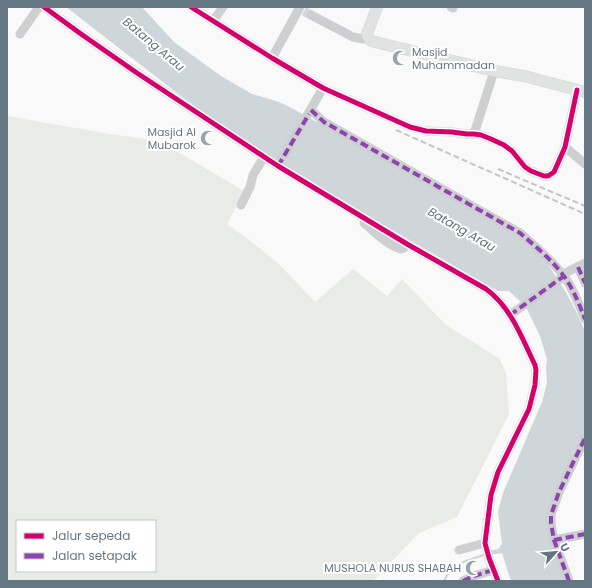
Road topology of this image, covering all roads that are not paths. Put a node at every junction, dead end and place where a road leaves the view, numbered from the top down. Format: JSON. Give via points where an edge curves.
{"nodes":[{"id":1,"x":39,"y":7,"type":"edge"},
{"id":2,"x":44,"y":7,"type":"edge"},
{"id":3,"x":191,"y":7,"type":"edge"},
{"id":4,"x":223,"y":7,"type":"edge"},
{"id":5,"x":377,"y":7,"type":"edge"},
{"id":6,"x":302,"y":9,"type":"edge"},
{"id":7,"x":213,"y":21,"type":"junction"},
{"id":8,"x":20,"y":34,"type":"dead end"},
{"id":9,"x":368,"y":38,"type":"junction"},
{"id":10,"x":272,"y":58,"type":"junction"},
{"id":11,"x":494,"y":71,"type":"junction"},
{"id":12,"x":324,"y":88,"type":"junction"},
{"id":13,"x":581,"y":91,"type":"edge"},
{"id":14,"x":310,"y":112,"type":"junction"},
{"id":15,"x":474,"y":134,"type":"junction"},
{"id":16,"x":565,"y":147,"type":"junction"},
{"id":17,"x":264,"y":157,"type":"junction"},
{"id":18,"x":585,"y":164,"type":"edge"},
{"id":19,"x":278,"y":165,"type":"junction"},
{"id":20,"x":240,"y":205,"type":"dead end"},
{"id":21,"x":581,"y":265,"type":"edge"},
{"id":22,"x":562,"y":277,"type":"junction"},
{"id":23,"x":585,"y":283,"type":"edge"},
{"id":24,"x":511,"y":314,"type":"junction"},
{"id":25,"x":585,"y":319,"type":"edge"},
{"id":26,"x":585,"y":442,"type":"edge"},
{"id":27,"x":585,"y":534,"type":"edge"},
{"id":28,"x":554,"y":540,"type":"junction"},
{"id":29,"x":486,"y":545,"type":"junction"},
{"id":30,"x":459,"y":550,"type":"dead end"},
{"id":31,"x":493,"y":570,"type":"junction"},
{"id":32,"x":463,"y":581,"type":"edge"},
{"id":33,"x":498,"y":581,"type":"edge"},
{"id":34,"x":569,"y":581,"type":"edge"}],
"edges":[{"from":1,"to":8,"type":"street"},
{"from":2,"to":17,"type":"street","via":[[137,73]]},
{"from":3,"to":7,"type":"street"},
{"from":4,"to":7,"type":"street"},
{"from":5,"to":9,"type":"main road","via":[[368,30]]},
{"from":6,"to":9,"type":"street","via":[[353,37]]},
{"from":6,"to":10,"type":"street"},
{"from":7,"to":10,"type":"street"},
{"from":9,"to":11,"type":"main road"},
{"from":10,"to":12,"type":"street"},
{"from":11,"to":13,"type":"main road"},
{"from":11,"to":15,"type":"street"},
{"from":12,"to":14,"type":"street"},
{"from":12,"to":15,"type":"street","via":[[410,127],[426,131]]},
{"from":13,"to":16,"type":"street"},
{"from":14,"to":19,"type":"street"},
{"from":14,"to":22,"type":"street","via":[[520,233],[543,253]]},
{"from":15,"to":16,"type":"street","via":[[504,145],[525,167],[544,176],[554,172]]},
{"from":16,"to":18,"type":"street"},
{"from":17,"to":19,"type":"street"},
{"from":17,"to":20,"type":"street"},
{"from":19,"to":24,"type":"street","via":[[486,289]]},
{"from":21,"to":22,"type":"street"},
{"from":21,"to":23,"type":"street"},
{"from":22,"to":24,"type":"street"},
{"from":22,"to":25,"type":"street","via":[[579,303]]},
{"from":24,"to":29,"type":"street","via":[[535,365],[535,385],[529,409],[494,483]]},
{"from":26,"to":28,"type":"street","via":[[559,492],[551,515]]},
{"from":27,"to":28,"type":"street"},
{"from":28,"to":34,"type":"street"},
{"from":29,"to":30,"type":"street"},
{"from":29,"to":31,"type":"street"},
{"from":31,"to":32,"type":"street"},
{"from":31,"to":33,"type":"street"}]}
